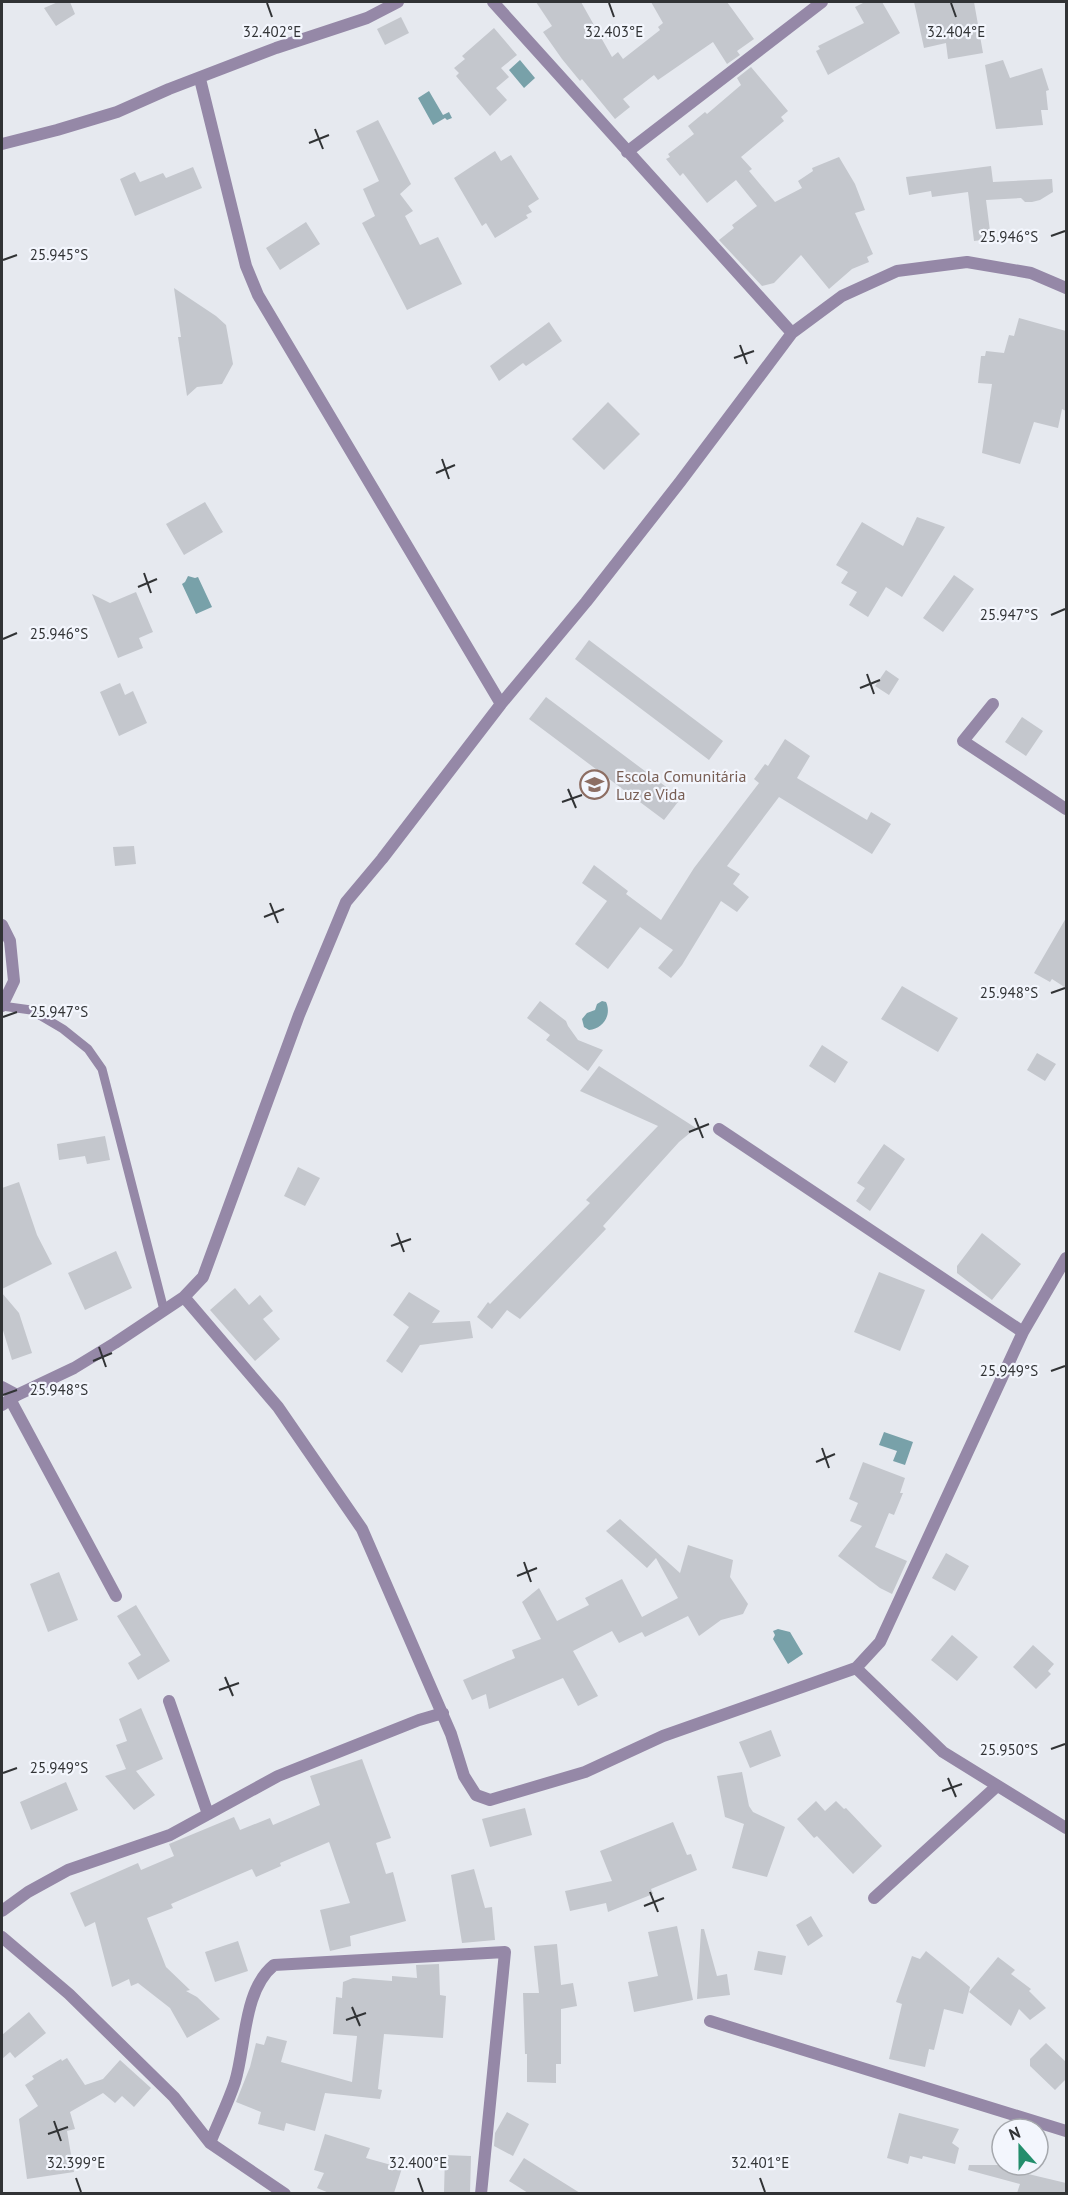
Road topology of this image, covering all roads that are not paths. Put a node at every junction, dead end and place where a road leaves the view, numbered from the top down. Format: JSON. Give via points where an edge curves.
{"nodes":[{"id":1,"x":398,"y":2,"type":"edge"},
{"id":2,"x":493,"y":2,"type":"edge"},
{"id":3,"x":822,"y":2,"type":"edge"},
{"id":4,"x":200,"y":78,"type":"junction"},
{"id":5,"x":2,"y":144,"type":"edge"},
{"id":6,"x":627,"y":152,"type":"junction"},
{"id":7,"x":1066,"y":288,"type":"edge"},
{"id":8,"x":792,"y":333,"type":"junction"},
{"id":9,"x":501,"y":704,"type":"junction"},
{"id":10,"x":993,"y":704,"type":"dead end"},
{"id":11,"x":1066,"y":809,"type":"edge"},
{"id":12,"x":2,"y":925,"type":"edge"},
{"id":13,"x":2,"y":1006,"type":"edge"},
{"id":14,"x":719,"y":1129,"type":"dead end"},
{"id":15,"x":1066,"y":1258,"type":"edge"},
{"id":16,"x":184,"y":1297,"type":"junction"},
{"id":17,"x":164,"y":1310,"type":"junction"},
{"id":18,"x":1023,"y":1332,"type":"junction"},
{"id":19,"x":2,"y":1387,"type":"edge"},
{"id":20,"x":10,"y":1399,"type":"edge"},
{"id":21,"x":116,"y":1596,"type":"dead end"},
{"id":22,"x":856,"y":1668,"type":"junction"},
{"id":23,"x":169,"y":1701,"type":"dead end"},
{"id":24,"x":443,"y":1713,"type":"junction"},
{"id":25,"x":997,"y":1786,"type":"junction"},
{"id":26,"x":208,"y":1814,"type":"junction"},
{"id":27,"x":1066,"y":1828,"type":"edge"},
{"id":28,"x":874,"y":1898,"type":"dead end"},
{"id":29,"x":2,"y":1911,"type":"edge"},
{"id":30,"x":2,"y":1937,"type":"edge"},
{"id":31,"x":710,"y":2021,"type":"dead end"},
{"id":32,"x":1066,"y":2131,"type":"edge"},
{"id":33,"x":210,"y":2143,"type":"junction"},
{"id":34,"x":285,"y":2193,"type":"edge"},
{"id":35,"x":481,"y":2193,"type":"edge"}],
"edges":[{"from":1,"to":4,"type":"street","via":[[367,18]]},
{"from":2,"to":6,"type":"street"},
{"from":3,"to":6,"type":"street"},
{"from":4,"to":5,"type":"street","via":[[117,112]]},
{"from":4,"to":9,"type":"street","via":[[246,266],[258,295]]},
{"from":6,"to":8,"type":"street"},
{"from":7,"to":8,"type":"street","via":[[1030,273],[967,262],[897,271],[842,296]]},
{"from":8,"to":9,"type":"street","via":[[680,482]]},
{"from":9,"to":16,"type":"street","via":[[346,902],[299,1015],[204,1277]]},
{"from":10,"to":11,"type":"street","via":[[963,741]]},
{"from":12,"to":13,"type":"street","via":[[10,941],[14,981]]},
{"from":13,"to":17,"type":"lane","via":[[31,1010],[63,1029],[88,1048],[102,1069]]},
{"from":14,"to":18,"type":"street"},
{"from":15,"to":18,"type":"street"},
{"from":16,"to":17,"type":"street"},
{"from":16,"to":24,"type":"street","via":[[278,1407],[362,1529]]},
{"from":17,"to":20,"type":"street","via":[[74,1368]]},
{"from":18,"to":22,"type":"street","via":[[880,1642]]},
{"from":19,"to":20,"type":"street"},
{"from":20,"to":21,"type":"street"},
{"from":22,"to":24,"type":"street","via":[[663,1736],[585,1772],[490,1800],[476,1795],[464,1776]]},
{"from":22,"to":25,"type":"street","via":[[943,1752]]},
{"from":23,"to":26,"type":"street"},
{"from":24,"to":26,"type":"street","via":[[278,1776]]},
{"from":25,"to":27,"type":"street"},
{"from":25,"to":28,"type":"street"},
{"from":26,"to":29,"type":"street","via":[[170,1834],[68,1870]]},
{"from":30,"to":33,"type":"street","via":[[69,1994],[174,2097]]},
{"from":31,"to":32,"type":"street"},
{"from":33,"to":34,"type":"street"},
{"from":33,"to":35,"type":"street","via":[[234,2082],[244,2027],[259,1984],[274,1965],[506,1952]]}]}
